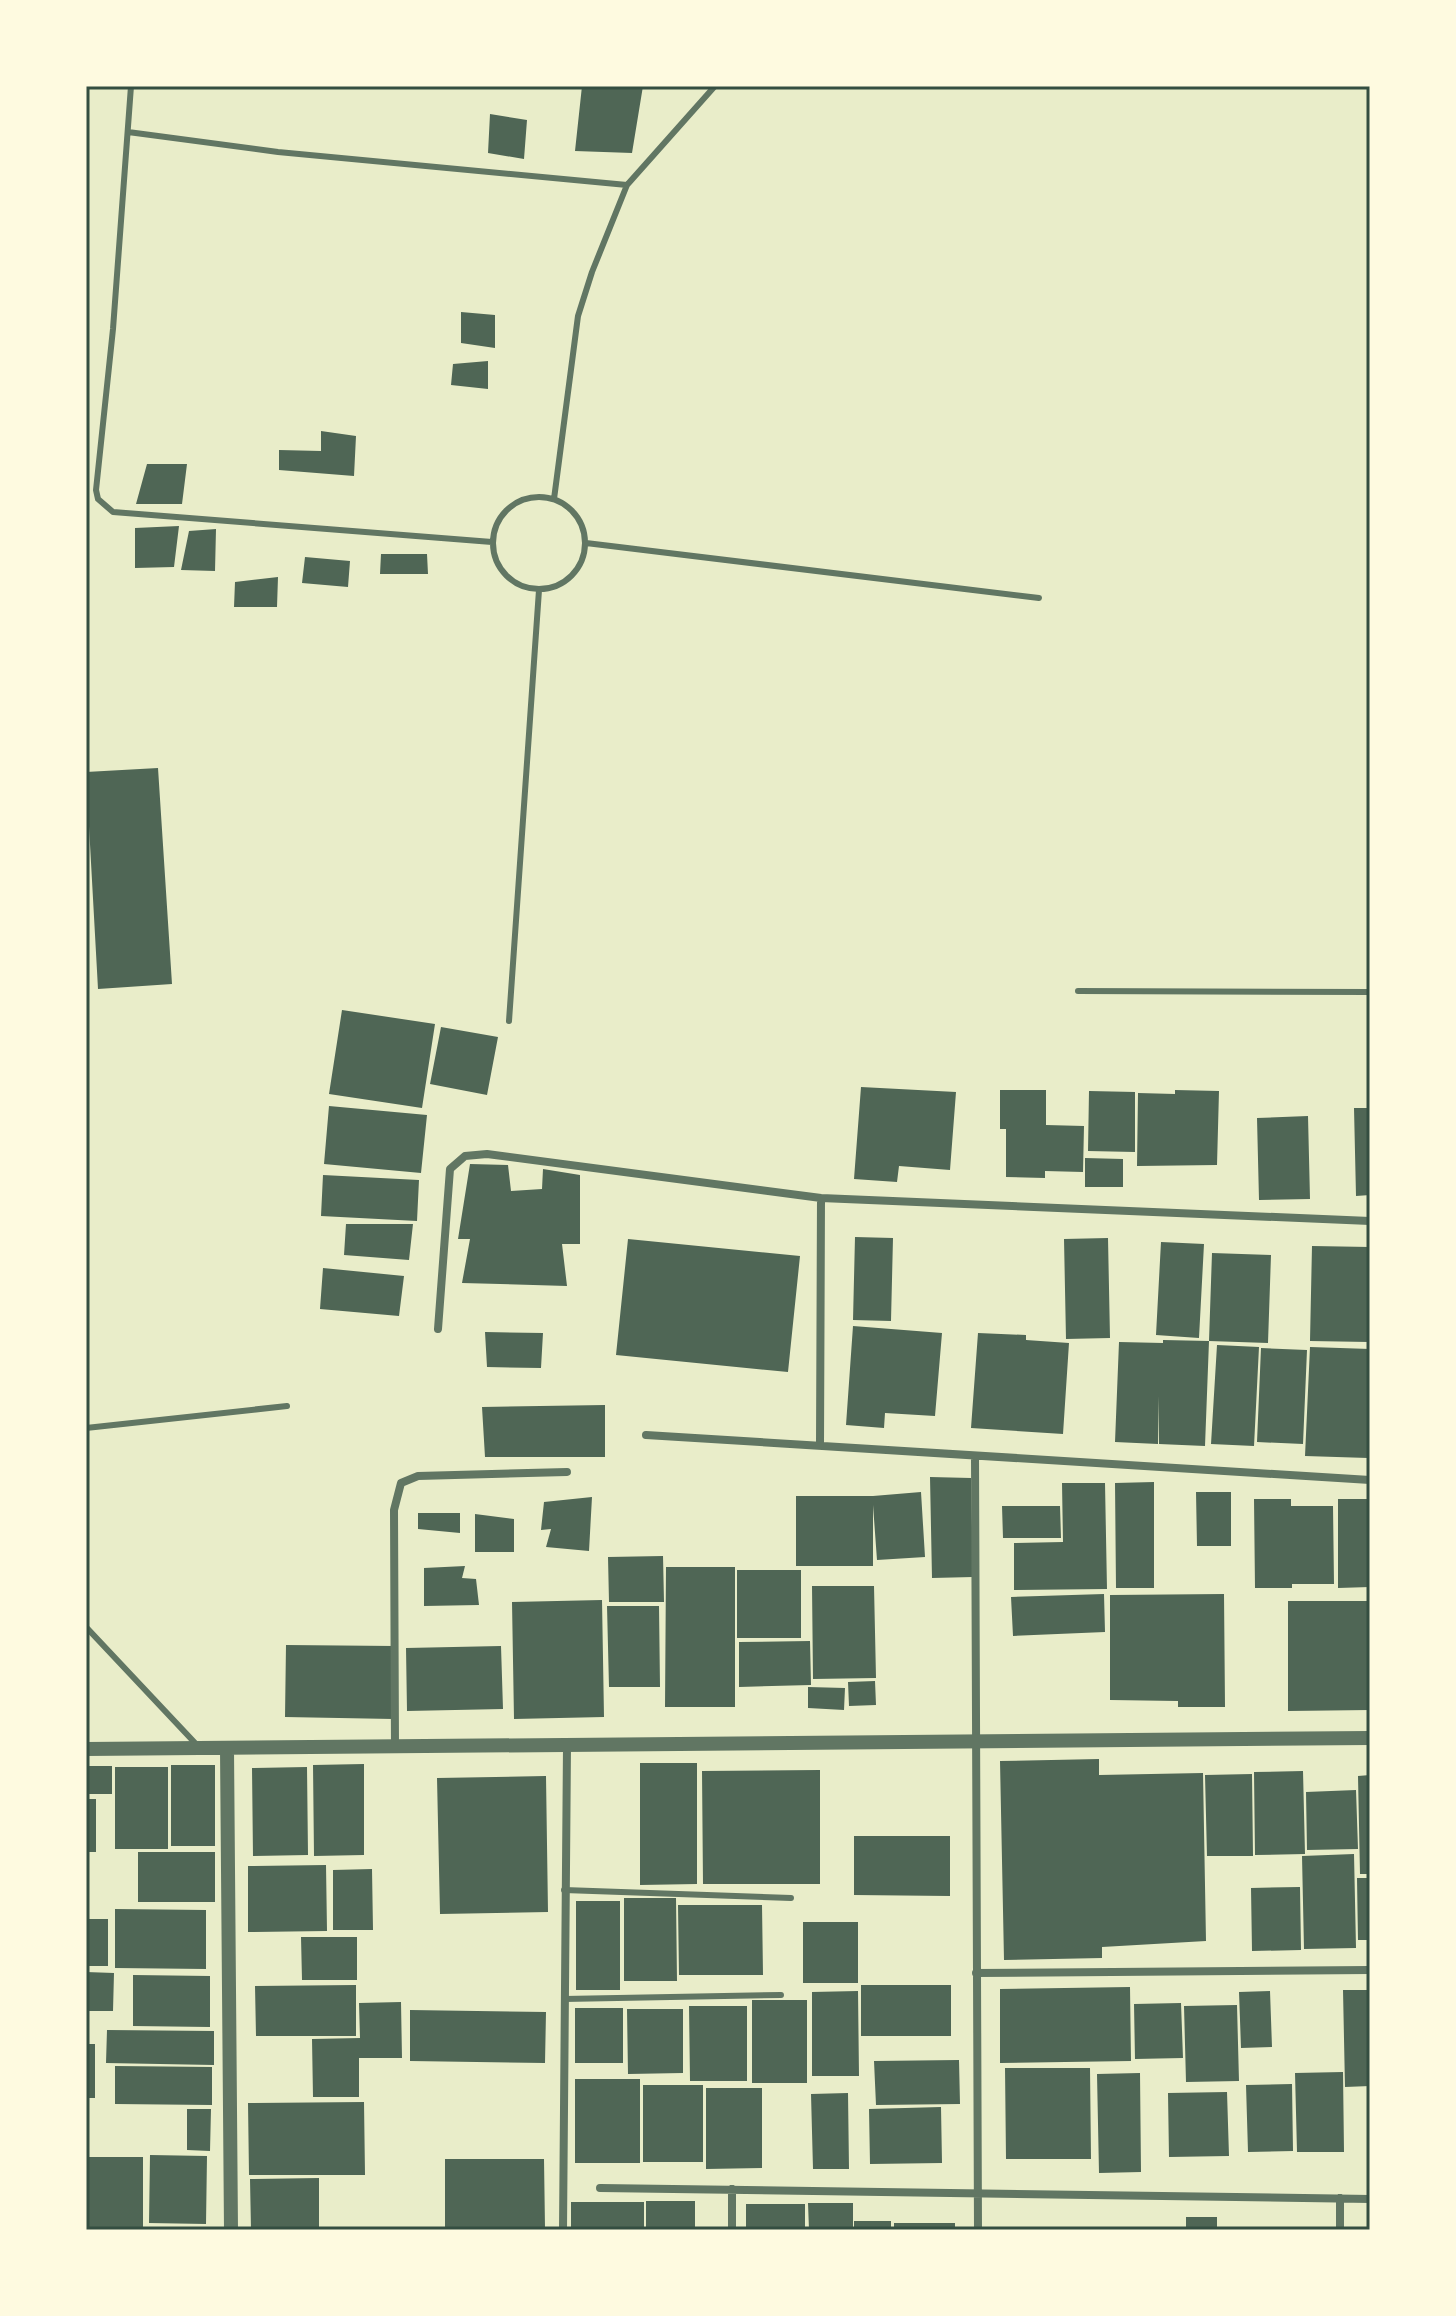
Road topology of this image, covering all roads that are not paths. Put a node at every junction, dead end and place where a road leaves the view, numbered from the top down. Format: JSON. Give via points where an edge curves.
{"nodes":[{"id":1,"x":131,"y":86,"type":"edge"},
{"id":2,"x":715,"y":86,"type":"edge"},
{"id":3,"x":128,"y":132,"type":"junction"},
{"id":4,"x":627,"y":185,"type":"junction"},
{"id":5,"x":554,"y":499,"type":"junction"},
{"id":6,"x":492,"y":542,"type":"junction"},
{"id":7,"x":586,"y":543,"type":"junction"},
{"id":8,"x":539,"y":590,"type":"junction"},
{"id":9,"x":1039,"y":598,"type":"dead end"},
{"id":10,"x":1078,"y":991,"type":"dead end"},
{"id":11,"x":1370,"y":992,"type":"edge"},
{"id":12,"x":509,"y":1021,"type":"dead end"},
{"id":13,"x":821,"y":1198,"type":"junction"},
{"id":14,"x":1370,"y":1221,"type":"edge"},
{"id":15,"x":438,"y":1329,"type":"dead end"},
{"id":16,"x":287,"y":1406,"type":"dead end"},
{"id":17,"x":86,"y":1428,"type":"edge"},
{"id":18,"x":646,"y":1435,"type":"dead end"},
{"id":19,"x":820,"y":1446,"type":"junction"},
{"id":20,"x":975,"y":1457,"type":"junction"},
{"id":21,"x":567,"y":1472,"type":"dead end"},
{"id":22,"x":1370,"y":1480,"type":"edge"},
{"id":23,"x":86,"y":1627,"type":"edge"},
{"id":24,"x":1370,"y":1738,"type":"edge"},
{"id":25,"x":976,"y":1739,"type":"junction"},
{"id":26,"x":567,"y":1746,"type":"junction"},
{"id":27,"x":395,"y":1747,"type":"junction"},
{"id":28,"x":86,"y":1749,"type":"edge"},
{"id":29,"x":200,"y":1749,"type":"junction"},
{"id":30,"x":227,"y":1749,"type":"junction"},
{"id":31,"x":564,"y":1890,"type":"junction"},
{"id":32,"x":791,"y":1898,"type":"dead end"},
{"id":33,"x":1370,"y":1970,"type":"edge"},
{"id":34,"x":976,"y":1973,"type":"junction"},
{"id":35,"x":781,"y":1995,"type":"dead end"},
{"id":36,"x":564,"y":1999,"type":"junction"},
{"id":37,"x":600,"y":2188,"type":"dead end"},
{"id":38,"x":732,"y":2189,"type":"junction"},
{"id":39,"x":978,"y":2195,"type":"junction"},
{"id":40,"x":1340,"y":2198,"type":"junction"},
{"id":41,"x":1370,"y":2199,"type":"edge"},
{"id":42,"x":231,"y":2230,"type":"edge"},
{"id":43,"x":563,"y":2230,"type":"edge"},
{"id":44,"x":732,"y":2230,"type":"edge"},
{"id":45,"x":978,"y":2230,"type":"edge"},
{"id":46,"x":1340,"y":2230,"type":"edge"}],
"edges":[{"from":1,"to":3,"type":"lane"},
{"from":2,"to":4,"type":"lane"},
{"from":3,"to":4,"type":"lane","via":[[278,152]]},
{"from":3,"to":6,"type":"lane","via":[[98,499],[113,512]]},
{"from":4,"to":5,"type":"lane","via":[[578,316]]},
{"from":5,"to":6,"type":"lane","via":[[539,496],[512,505],[501,515]]},
{"from":5,"to":7,"type":"lane","via":[[577,516]]},
{"from":6,"to":8,"type":"lane","via":[[494,557],[511,581]]},
{"from":7,"to":8,"type":"lane","via":[[584,558],[566,581]]},
{"from":7,"to":9,"type":"lane"},
{"from":8,"to":12,"type":"lane"},
{"from":10,"to":11,"type":"lane"},
{"from":13,"to":14,"type":"street"},
{"from":13,"to":15,"type":"street","via":[[487,1154],[465,1156],[450,1169]]},
{"from":13,"to":19,"type":"street"},
{"from":16,"to":17,"type":"lane"},
{"from":18,"to":19,"type":"street"},
{"from":19,"to":20,"type":"street"},
{"from":20,"to":22,"type":"street"},
{"from":20,"to":25,"type":"street"},
{"from":21,"to":27,"type":"street","via":[[418,1476],[401,1483],[394,1510]]},
{"from":23,"to":29,"type":"lane"},
{"from":24,"to":25,"type":"street"},
{"from":25,"to":26,"type":"street"},
{"from":25,"to":34,"type":"street"},
{"from":26,"to":27,"type":"street"},
{"from":26,"to":31,"type":"street"},
{"from":27,"to":30,"type":"street"},
{"from":28,"to":29,"type":"street"},
{"from":29,"to":30,"type":"street"},
{"from":30,"to":42,"type":"street"},
{"from":31,"to":32,"type":"lane"},
{"from":31,"to":36,"type":"street"},
{"from":33,"to":34,"type":"street"},
{"from":34,"to":39,"type":"street"},
{"from":35,"to":36,"type":"lane"},
{"from":36,"to":43,"type":"street"},
{"from":37,"to":38,"type":"street"},
{"from":38,"to":39,"type":"street"},
{"from":38,"to":44,"type":"street"},
{"from":39,"to":40,"type":"street"},
{"from":39,"to":45,"type":"street"},
{"from":40,"to":41,"type":"street"},
{"from":40,"to":46,"type":"street"}]}
